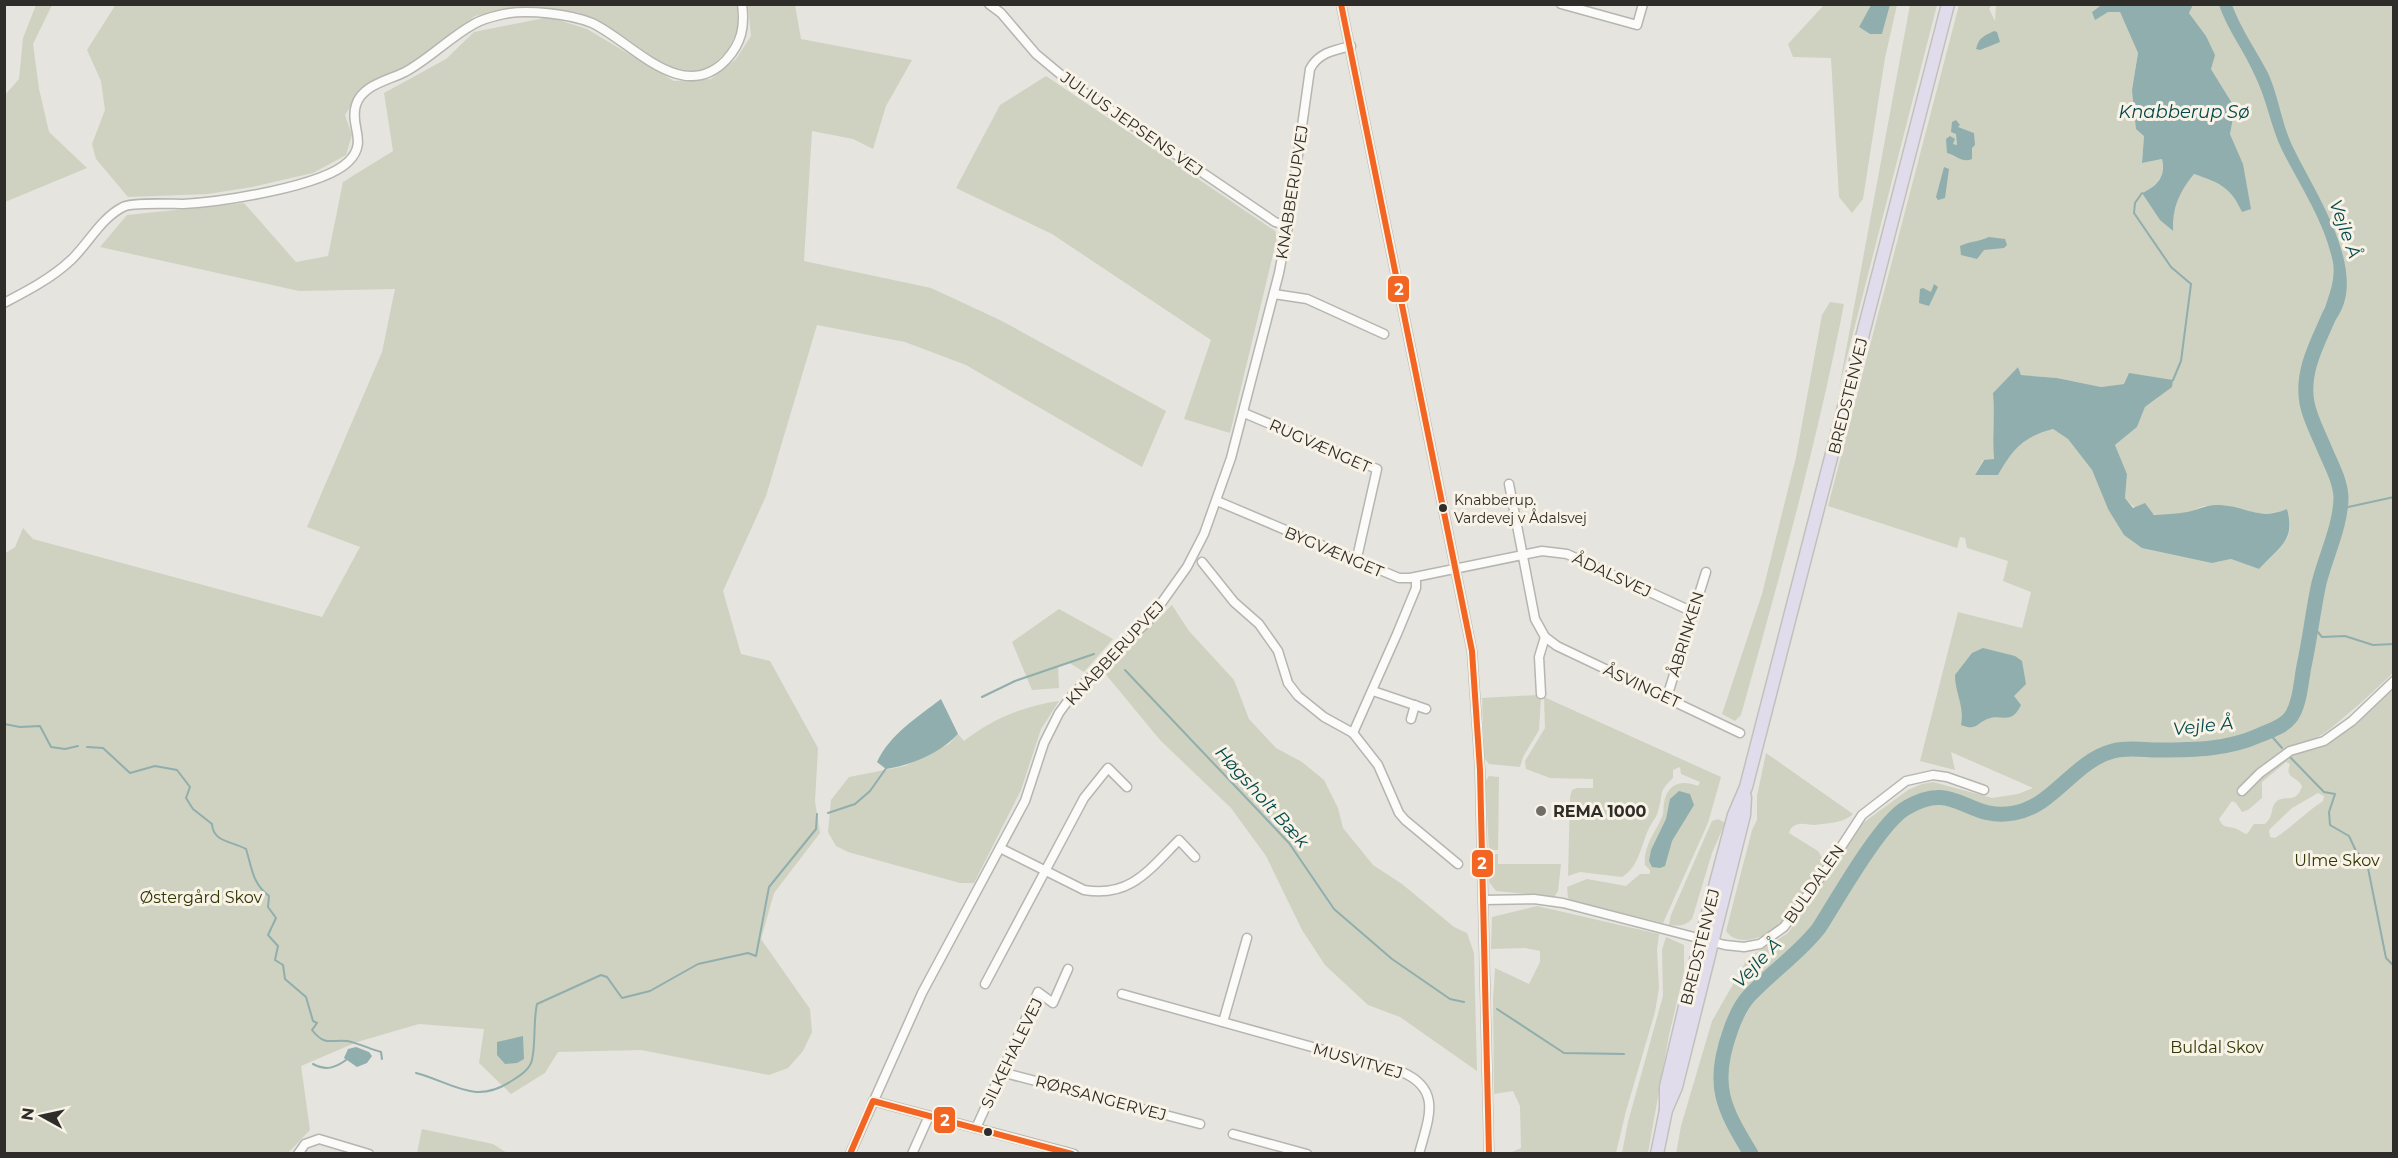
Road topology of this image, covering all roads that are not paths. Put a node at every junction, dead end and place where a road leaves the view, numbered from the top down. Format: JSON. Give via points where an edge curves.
{"nodes":[{"id":1,"x":742,"y":4,"type":"edge"},
{"id":2,"x":989,"y":4,"type":"edge"},
{"id":3,"x":1341,"y":4,"type":"edge"},
{"id":4,"x":1561,"y":4,"type":"edge"},
{"id":5,"x":1643,"y":4,"type":"edge"},
{"id":6,"x":1948,"y":4,"type":"edge"},
{"id":7,"x":1351,"y":46,"type":"junction"},
{"id":8,"x":1288,"y":226,"type":"junction"},
{"id":9,"x":1274,"y":294,"type":"junction"},
{"id":10,"x":4,"y":303,"type":"edge"},
{"id":11,"x":1384,"y":334,"type":"dead end"},
{"id":12,"x":1244,"y":413,"type":"junction"},
{"id":13,"x":1509,"y":484,"type":"dead end"},
{"id":14,"x":1217,"y":501,"type":"junction"},
{"id":15,"x":1522,"y":555,"type":"junction"},
{"id":16,"x":1202,"y":562,"type":"dead end"},
{"id":17,"x":1356,"y":562,"type":"junction"},
{"id":18,"x":1220,"y":566,"type":"dead end"},
{"id":19,"x":1456,"y":569,"type":"junction"},
{"id":20,"x":1706,"y":572,"type":"dead end"},
{"id":21,"x":1210,"y":573,"type":"junction"},
{"id":22,"x":1416,"y":577,"type":"junction"},
{"id":23,"x":1693,"y":612,"type":"junction"},
{"id":24,"x":1545,"y":637,"type":"junction"},
{"id":25,"x":2394,"y":681,"type":"edge"},
{"id":26,"x":1373,"y":691,"type":"junction"},
{"id":27,"x":1541,"y":694,"type":"dead end"},
{"id":28,"x":1667,"y":697,"type":"junction"},
{"id":29,"x":1415,"y":705,"type":"junction"},
{"id":30,"x":1426,"y":709,"type":"dead end"},
{"id":31,"x":1411,"y":719,"type":"dead end"},
{"id":32,"x":1353,"y":733,"type":"junction"},
{"id":33,"x":1740,"y":733,"type":"dead end"},
{"id":34,"x":1127,"y":787,"type":"dead end"},
{"id":35,"x":1984,"y":790,"type":"dead end"},
{"id":36,"x":2242,"y":791,"type":"dead end"},
{"id":37,"x":1000,"y":848,"type":"junction"},
{"id":38,"x":1195,"y":857,"type":"dead end"},
{"id":39,"x":1458,"y":864,"type":"dead end"},
{"id":40,"x":1045,"y":870,"type":"junction"},
{"id":41,"x":1484,"y":900,"type":"junction"},
{"id":42,"x":1247,"y":938,"type":"dead end"},
{"id":43,"x":1706,"y":941,"type":"junction"},
{"id":44,"x":1068,"y":969,"type":"dead end"},
{"id":45,"x":985,"y":984,"type":"dead end"},
{"id":46,"x":1122,"y":994,"type":"dead end"},
{"id":47,"x":1223,"y":1022,"type":"junction"},
{"id":48,"x":1001,"y":1072,"type":"junction"},
{"id":49,"x":873,"y":1101,"type":"junction"},
{"id":50,"x":929,"y":1116,"type":"junction"},
{"id":51,"x":1200,"y":1124,"type":"dead end"},
{"id":52,"x":976,"y":1128,"type":"junction"},
{"id":53,"x":1233,"y":1134,"type":"dead end"},
{"id":54,"x":298,"y":1154,"type":"edge"},
{"id":55,"x":369,"y":1154,"type":"edge"},
{"id":56,"x":850,"y":1154,"type":"edge"},
{"id":57,"x":912,"y":1154,"type":"edge"},
{"id":58,"x":1074,"y":1154,"type":"edge"},
{"id":59,"x":1307,"y":1154,"type":"edge"},
{"id":60,"x":1419,"y":1154,"type":"edge"},
{"id":61,"x":1489,"y":1154,"type":"edge"},
{"id":62,"x":1657,"y":1154,"type":"edge"}],
"edges":[{"from":1,"to":10,"type":"street","via":[[741,39],[719,68],[703,75],[683,75],[657,67],[592,23],[565,16],[506,13],[475,23],[406,71],[362,95],[355,105],[359,143],[356,153],[339,168],[277,190],[232,198],[187,204],[124,205],[70,260]]},
{"from":2,"to":8,"type":"street","name":"JULIUS JEPSENS VEJ","via":[[1036,54],[1072,84],[1275,222]]},
{"from":3,"to":7,"type":"street"},
{"from":4,"to":5,"type":"street","via":[[1637,25]]},
{"from":6,"to":43,"type":"highway","name":"BREDSTENVEJ","via":[[1746,787],[1734,815]]},
{"from":7,"to":8,"type":"street","name":"KNABBERUPVEJ","via":[[1325,53],[1315,59],[1310,69]]},
{"from":7,"to":19,"type":"street"},
{"from":8,"to":9,"type":"street","name":"KNABBERUPVEJ"},
{"from":9,"to":11,"type":"street","via":[[1307,299]]},
{"from":9,"to":12,"type":"street","name":"KNABBERUPVEJ"},
{"from":12,"to":14,"type":"street","name":"KNABBERUPVEJ"},
{"from":12,"to":17,"type":"street","name":"RUGVÆNGET","via":[[1377,469]]},
{"from":13,"to":15,"type":"street"},
{"from":14,"to":17,"type":"street","name":"BYGVÆNGET"},
{"from":14,"to":37,"type":"street","name":"KNABBERUPVEJ","via":[[1204,534],[1170,594],[1059,713],[1044,743],[1025,801]]},
{"from":15,"to":19,"type":"street","name":"ÅDALSVEJ"},
{"from":15,"to":23,"type":"street","name":"ÅDALSVEJ","via":[[1542,551],[1567,554]]},
{"from":15,"to":24,"type":"street","via":[[1535,620]]},
{"from":16,"to":21,"type":"street"},
{"from":17,"to":22,"type":"street","name":"BYGVÆNGET","via":[[1399,578]]},
{"from":18,"to":21,"type":"street"},
{"from":19,"to":22,"type":"street","name":"BYGVÆNGET"},
{"from":19,"to":41,"type":"street","via":[[1472,651],[1478,718]]},
{"from":20,"to":23,"type":"street","name":"ÅBRINKEN"},
{"from":21,"to":32,"type":"street","via":[[1259,624],[1278,651],[1288,683],[1298,696]]},
{"from":22,"to":26,"type":"street","via":[[1416,588]]},
{"from":23,"to":28,"type":"street","name":"ÅBRINKEN"},
{"from":24,"to":27,"type":"street","via":[[1539,657]]},
{"from":24,"to":28,"type":"street","name":"ÅSVINGET"},
{"from":25,"to":36,"type":"street","via":[[2352,721],[2324,741],[2290,752]]},
{"from":26,"to":29,"type":"street"},
{"from":26,"to":32,"type":"street"},
{"from":28,"to":33,"type":"street","name":"ÅSVINGET"},
{"from":29,"to":30,"type":"street"},
{"from":29,"to":31,"type":"street"},
{"from":32,"to":39,"type":"street","via":[[1378,765],[1399,813]]},
{"from":34,"to":40,"type":"street","via":[[1108,768],[1084,798]]},
{"from":35,"to":43,"type":"street","name":"BULDALEN","via":[[1933,775],[1906,782],[1862,815],[1795,915],[1774,936],[1744,947]]},
{"from":37,"to":40,"type":"street"},
{"from":37,"to":49,"type":"street","name":"KNABBERUPVEJ","via":[[922,993]]},
{"from":38,"to":40,"type":"street","via":[[1179,840],[1138,880],[1109,892],[1084,890]]},
{"from":40,"to":45,"type":"street"},
{"from":41,"to":43,"type":"street","name":"BULDALEN","via":[[1563,903]]},
{"from":41,"to":61,"type":"street"},
{"from":42,"to":47,"type":"street"},
{"from":43,"to":62,"type":"highway","name":"BREDSTENVEJ","via":[[1676,1087],[1666,1110]]},
{"from":44,"to":48,"type":"street","name":"SILKEHALEVEJ","via":[[1053,1003],[1038,992]]},
{"from":46,"to":47,"type":"street","name":"MUSVITVEJ"},
{"from":47,"to":60,"type":"street","name":"MUSVITVEJ","via":[[1415,1078],[1424,1088],[1430,1106]]},
{"from":48,"to":51,"type":"street","name":"RØRSANGERVEJ"},
{"from":48,"to":52,"type":"street","name":"SILKEHALEVEJ"},
{"from":49,"to":50,"type":"street"},
{"from":49,"to":56,"type":"street","name":"KNABBERUPVEJ"},
{"from":50,"to":52,"type":"street"},
{"from":50,"to":57,"type":"street"},
{"from":52,"to":58,"type":"street"},
{"from":53,"to":59,"type":"street"},
{"from":54,"to":55,"type":"street","via":[[305,1144],[320,1139]]}]}
